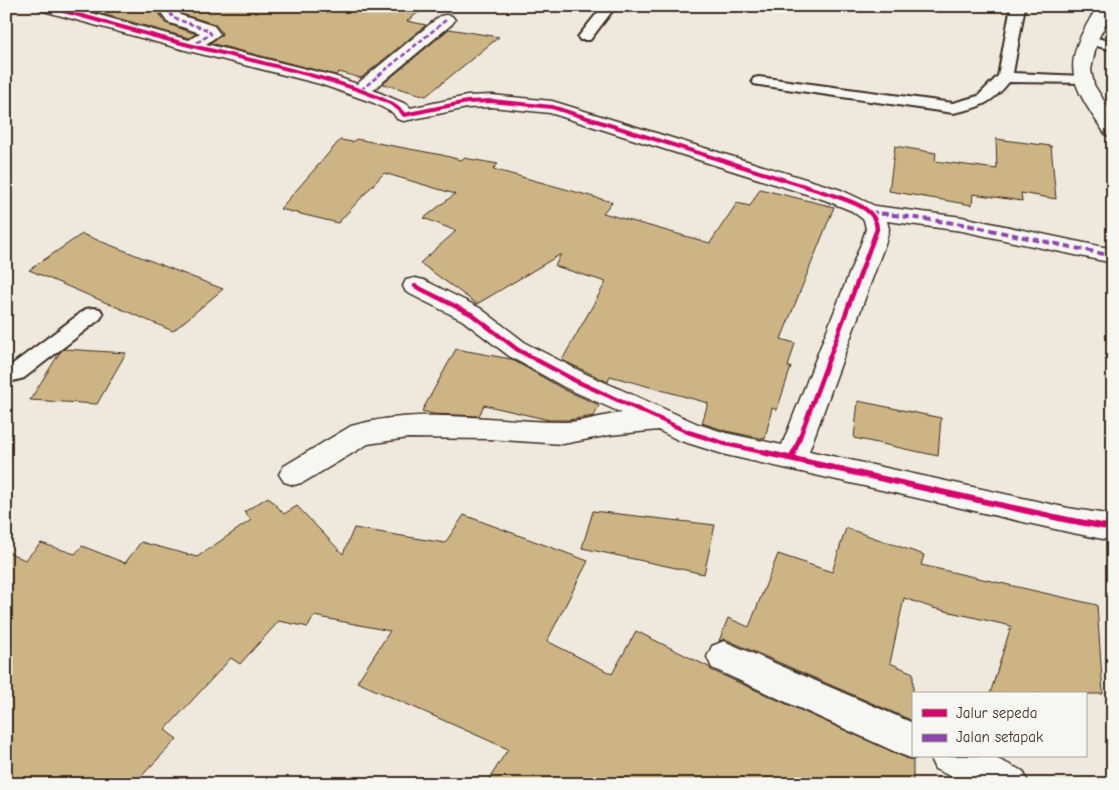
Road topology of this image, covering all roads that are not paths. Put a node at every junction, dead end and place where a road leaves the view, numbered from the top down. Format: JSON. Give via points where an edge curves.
{"nodes":[{"id":1,"x":174,"y":6,"type":"edge"},
{"id":2,"x":610,"y":6,"type":"edge"},
{"id":3,"x":1018,"y":6,"type":"edge"},
{"id":4,"x":1107,"y":6,"type":"edge"},
{"id":5,"x":59,"y":8,"type":"edge"},
{"id":6,"x":446,"y":20,"type":"dead end"},
{"id":7,"x":585,"y":37,"type":"dead end"},
{"id":8,"x":1089,"y":40,"type":"junction"},
{"id":9,"x":191,"y":46,"type":"junction"},
{"id":10,"x":1113,"y":46,"type":"edge"},
{"id":11,"x":1005,"y":77,"type":"junction"},
{"id":12,"x":1083,"y":80,"type":"junction"},
{"id":13,"x":759,"y":81,"type":"dead end"},
{"id":14,"x":360,"y":90,"type":"junction"},
{"id":15,"x":1111,"y":124,"type":"edge"},
{"id":16,"x":870,"y":212,"type":"junction"},
{"id":17,"x":1113,"y":256,"type":"edge"},
{"id":18,"x":415,"y":286,"type":"dead end"},
{"id":19,"x":94,"y":314,"type":"dead end"},
{"id":20,"x":6,"y":376,"type":"edge"},
{"id":21,"x":661,"y":420,"type":"junction"},
{"id":22,"x":792,"y":458,"type":"junction"},
{"id":23,"x":294,"y":474,"type":"dead end"},
{"id":24,"x":1113,"y":528,"type":"edge"},
{"id":25,"x":724,"y":657,"type":"dead end"},
{"id":26,"x":912,"y":741,"type":"edge"},
{"id":27,"x":952,"y":758,"type":"edge"},
{"id":28,"x":1010,"y":784,"type":"edge"}],
"edges":[{"from":1,"to":9,"type":"street","via":[[170,12],[173,18],[208,30],[211,34]]},
{"from":2,"to":7,"type":"lane"},
{"from":3,"to":11,"type":"lane"},
{"from":4,"to":8,"type":"street"},
{"from":5,"to":9,"type":"street"},
{"from":6,"to":14,"type":"street"},
{"from":8,"to":10,"type":"lane"},
{"from":8,"to":12,"type":"street","via":[[1083,56]]},
{"from":9,"to":14,"type":"street"},
{"from":11,"to":12,"type":"lane"},
{"from":11,"to":13,"type":"lane","via":[[992,94],[974,105],[953,108]]},
{"from":12,"to":15,"type":"street"},
{"from":14,"to":16,"type":"street","via":[[401,109],[404,115],[466,102],[492,101],[552,107],[815,190]]},
{"from":16,"to":17,"type":"street","via":[[962,224]]},
{"from":16,"to":22,"type":"street","via":[[878,226],[874,240]]},
{"from":18,"to":21,"type":"street","via":[[471,314],[518,350]]},
{"from":19,"to":20,"type":"lane","via":[[17,373]]},
{"from":21,"to":22,"type":"street","via":[[726,444]]},
{"from":21,"to":23,"type":"street","via":[[563,434],[450,426],[408,427],[361,434]]},
{"from":22,"to":24,"type":"street"},
{"from":25,"to":26,"type":"street"},
{"from":27,"to":28,"type":"street"}]}
